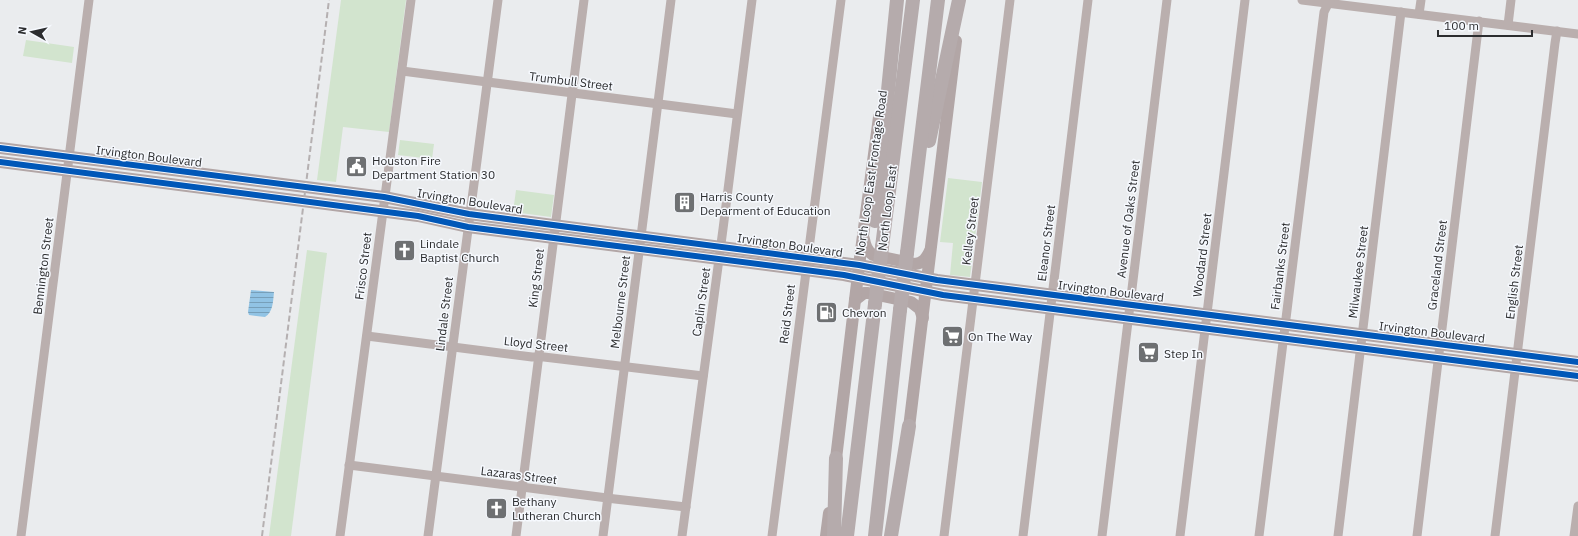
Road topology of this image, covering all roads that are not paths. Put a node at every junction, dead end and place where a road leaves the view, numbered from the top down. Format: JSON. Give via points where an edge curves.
{"nodes":[{"id":1,"x":89,"y":0,"type":"edge"},
{"id":2,"x":411,"y":0,"type":"edge"},
{"id":3,"x":498,"y":0,"type":"edge"},
{"id":4,"x":584,"y":0,"type":"edge"},
{"id":5,"x":671,"y":0,"type":"edge"},
{"id":6,"x":752,"y":0,"type":"edge"},
{"id":7,"x":840,"y":0,"type":"edge"},
{"id":8,"x":894,"y":0,"type":"edge"},
{"id":9,"x":897,"y":0,"type":"edge"},
{"id":10,"x":913,"y":0,"type":"edge"},
{"id":11,"x":938,"y":0,"type":"edge"},
{"id":12,"x":960,"y":0,"type":"edge"},
{"id":13,"x":1010,"y":0,"type":"edge"},
{"id":14,"x":1088,"y":0,"type":"edge"},
{"id":15,"x":1167,"y":0,"type":"edge"},
{"id":16,"x":1245,"y":0,"type":"edge"},
{"id":17,"x":1302,"y":0,"type":"edge"},
{"id":18,"x":1421,"y":0,"type":"edge"},
{"id":19,"x":1511,"y":0,"type":"edge"},
{"id":20,"x":1329,"y":2,"type":"edge"},
{"id":21,"x":1401,"y":12,"type":"junction"},
{"id":22,"x":1419,"y":14,"type":"junction"},
{"id":23,"x":1479,"y":21,"type":"junction"},
{"id":24,"x":1508,"y":25,"type":"junction"},
{"id":25,"x":1557,"y":31,"type":"junction"},
{"id":26,"x":1578,"y":34,"type":"edge"},
{"id":27,"x":402,"y":71,"type":"junction"},
{"id":28,"x":488,"y":83,"type":"junction"},
{"id":29,"x":572,"y":92,"type":"junction"},
{"id":30,"x":658,"y":104,"type":"junction"},
{"id":31,"x":737,"y":114,"type":"junction"},
{"id":32,"x":0,"y":148,"type":"edge"},
{"id":33,"x":69,"y":157,"type":"junction"},
{"id":34,"x":0,"y":162,"type":"edge"},
{"id":35,"x":135,"y":166,"type":"junction"},
{"id":36,"x":67,"y":170,"type":"junction"},
{"id":37,"x":199,"y":174,"type":"junction"},
{"id":38,"x":134,"y":178,"type":"junction"},
{"id":39,"x":281,"y":185,"type":"junction"},
{"id":40,"x":197,"y":187,"type":"junction"},
{"id":41,"x":356,"y":194,"type":"junction"},
{"id":42,"x":384,"y":197,"type":"junction"},
{"id":43,"x":279,"y":199,"type":"junction"},
{"id":44,"x":354,"y":208,"type":"junction"},
{"id":45,"x":382,"y":211,"type":"junction"},
{"id":46,"x":469,"y":214,"type":"junction"},
{"id":47,"x":555,"y":224,"type":"junction"},
{"id":48,"x":468,"y":227,"type":"junction"},
{"id":49,"x":641,"y":235,"type":"junction"},
{"id":50,"x":909,"y":235,"type":"junction"},
{"id":51,"x":553,"y":238,"type":"junction"},
{"id":52,"x":873,"y":243,"type":"junction"},
{"id":53,"x":639,"y":248,"type":"junction"},
{"id":54,"x":931,"y":249,"type":"junction"},
{"id":55,"x":720,"y":252,"type":"junction"},
{"id":56,"x":807,"y":258,"type":"junction"},
{"id":57,"x":859,"y":265,"type":"junction"},
{"id":58,"x":805,"y":270,"type":"junction"},
{"id":59,"x":858,"y":278,"type":"junction"},
{"id":60,"x":927,"y":278,"type":"junction"},
{"id":61,"x":976,"y":285,"type":"junction"},
{"id":62,"x":926,"y":292,"type":"junction"},
{"id":63,"x":1052,"y":295,"type":"junction"},
{"id":64,"x":974,"y":299,"type":"junction"},
{"id":65,"x":866,"y":302,"type":"junction"},
{"id":66,"x":1130,"y":305,"type":"junction"},
{"id":67,"x":1050,"y":308,"type":"junction"},
{"id":68,"x":1207,"y":315,"type":"junction"},
{"id":69,"x":923,"y":318,"type":"junction"},
{"id":70,"x":1128,"y":318,"type":"junction"},
{"id":71,"x":1285,"y":325,"type":"junction"},
{"id":72,"x":1206,"y":328,"type":"junction"},
{"id":73,"x":1362,"y":335,"type":"junction"},
{"id":74,"x":366,"y":336,"type":"junction"},
{"id":75,"x":1283,"y":339,"type":"junction"},
{"id":76,"x":1440,"y":344,"type":"junction"},
{"id":77,"x":452,"y":347,"type":"junction"},
{"id":78,"x":1360,"y":348,"type":"junction"},
{"id":79,"x":1518,"y":354,"type":"junction"},
{"id":80,"x":538,"y":357,"type":"junction"},
{"id":81,"x":1438,"y":358,"type":"junction"},
{"id":82,"x":1578,"y":362,"type":"edge"},
{"id":83,"x":624,"y":366,"type":"junction"},
{"id":84,"x":1516,"y":368,"type":"junction"},
{"id":85,"x":704,"y":376,"type":"junction"},
{"id":86,"x":1578,"y":376,"type":"edge"},
{"id":87,"x":909,"y":426,"type":"junction"},
{"id":88,"x":836,"y":458,"type":"junction"},
{"id":89,"x":349,"y":465,"type":"junction"},
{"id":90,"x":436,"y":476,"type":"junction"},
{"id":91,"x":522,"y":487,"type":"junction"},
{"id":92,"x":608,"y":498,"type":"junction"},
{"id":93,"x":1578,"y":506,"type":"edge"},
{"id":94,"x":686,"y":507,"type":"junction"},
{"id":95,"x":21,"y":536,"type":"edge"},
{"id":96,"x":340,"y":536,"type":"edge"},
{"id":97,"x":428,"y":536,"type":"edge"},
{"id":98,"x":516,"y":536,"type":"edge"},
{"id":99,"x":603,"y":536,"type":"edge"},
{"id":100,"x":682,"y":536,"type":"edge"},
{"id":101,"x":772,"y":536,"type":"edge"},
{"id":102,"x":826,"y":536,"type":"edge"},
{"id":103,"x":834,"y":536,"type":"edge"},
{"id":104,"x":847,"y":536,"type":"edge"},
{"id":105,"x":875,"y":536,"type":"edge"},
{"id":106,"x":891,"y":536,"type":"edge"},
{"id":107,"x":896,"y":536,"type":"edge"},
{"id":108,"x":944,"y":536,"type":"edge"},
{"id":109,"x":1022,"y":536,"type":"edge"},
{"id":110,"x":1102,"y":536,"type":"edge"},
{"id":111,"x":1180,"y":536,"type":"edge"},
{"id":112,"x":1259,"y":536,"type":"edge"},
{"id":113,"x":1338,"y":536,"type":"edge"},
{"id":114,"x":1416,"y":536,"type":"edge"},
{"id":115,"x":1496,"y":536,"type":"edge"},
{"id":116,"x":1574,"y":536,"type":"edge"}],
"edges":[{"from":1,"to":33,"type":"street","name":"Bennington Street"},
{"from":2,"to":27,"type":"street","name":"Frisco Street"},
{"from":3,"to":28,"type":"street","name":"Lindale Street"},
{"from":4,"to":29,"type":"street","name":"King Street"},
{"from":5,"to":30,"type":"street","name":"Melbourne Street"},
{"from":6,"to":31,"type":"street","name":"Caplin Street"},
{"from":7,"to":56,"type":"street","name":"Reid Street"},
{"from":8,"to":52,"type":"main road","name":"North Loop East Frontage Road"},
{"from":9,"to":52,"type":"highway"},
{"from":10,"to":52,"type":"highway","name":"North Loop East"},
{"from":11,"to":50,"type":"highway"},
{"from":12,"to":50,"type":"highway"},
{"from":12,"to":54,"type":"main road"},
{"from":13,"to":61,"type":"street","name":"Kelley Street"},
{"from":14,"to":63,"type":"street","name":"Eleanor Street"},
{"from":15,"to":66,"type":"street","name":"Avenue of Oaks Street"},
{"from":16,"to":68,"type":"street","name":"Woodard Street"},
{"from":17,"to":20,"type":"street"},
{"from":18,"to":22,"type":"street"},
{"from":19,"to":24,"type":"street"},
{"from":20,"to":21,"type":"street"},
{"from":20,"to":71,"type":"street","name":"Fairbanks Street","via":[[1324,12]]},
{"from":21,"to":22,"type":"street"},
{"from":21,"to":73,"type":"street","name":"Milwaukee Street"},
{"from":22,"to":23,"type":"street"},
{"from":23,"to":24,"type":"street"},
{"from":23,"to":76,"type":"street","name":"Graceland Street"},
{"from":24,"to":25,"type":"street"},
{"from":25,"to":26,"type":"street"},
{"from":25,"to":79,"type":"street","name":"English Street"},
{"from":27,"to":28,"type":"street","name":"Trumbull Street"},
{"from":27,"to":42,"type":"street","name":"Frisco Street"},
{"from":28,"to":29,"type":"street","name":"Trumbull Street"},
{"from":28,"to":46,"type":"street","name":"Lindale Street"},
{"from":29,"to":30,"type":"street","name":"Trumbull Street"},
{"from":29,"to":47,"type":"street","name":"King Street"},
{"from":30,"to":31,"type":"street","name":"Trumbull Street"},
{"from":30,"to":49,"type":"street","name":"Melbourne Street"},
{"from":31,"to":55,"type":"street","name":"Caplin Street"},
{"from":32,"to":33,"type":"main road","name":"Irvington Boulevard"},
{"from":33,"to":35,"type":"main road","name":"Irvington Boulevard"},
{"from":33,"to":36,"type":"street","name":"Bennington Street"},
{"from":34,"to":36,"type":"main road","name":"Irvington Boulevard"},
{"from":35,"to":37,"type":"main road","name":"Irvington Boulevard"},
{"from":35,"to":38,"type":"main road"},
{"from":36,"to":38,"type":"main road","name":"Irvington Boulevard"},
{"from":36,"to":95,"type":"street","name":"Bennington Street"},
{"from":37,"to":39,"type":"main road","name":"Irvington Boulevard"},
{"from":37,"to":40,"type":"main road"},
{"from":38,"to":40,"type":"main road","name":"Irvington Boulevard"},
{"from":39,"to":41,"type":"main road","name":"Irvington Boulevard"},
{"from":39,"to":43,"type":"main road"},
{"from":40,"to":43,"type":"main road","name":"Irvington Boulevard"},
{"from":41,"to":42,"type":"main road","name":"Irvington Boulevard"},
{"from":41,"to":44,"type":"main road"},
{"from":42,"to":45,"type":"street","name":"Frisco Street"},
{"from":42,"to":46,"type":"main road","name":"Irvington Boulevard"},
{"from":43,"to":44,"type":"main road","name":"Irvington Boulevard"},
{"from":44,"to":45,"type":"main road","name":"Irvington Boulevard"},
{"from":45,"to":48,"type":"main road","name":"Irvington Boulevard"},
{"from":45,"to":74,"type":"street","name":"Frisco Street"},
{"from":46,"to":47,"type":"main road","name":"Irvington Boulevard"},
{"from":46,"to":48,"type":"street","name":"Lindale Street"},
{"from":47,"to":49,"type":"main road","name":"Irvington Boulevard"},
{"from":47,"to":51,"type":"street","name":"King Street"},
{"from":48,"to":51,"type":"main road","name":"Irvington Boulevard"},
{"from":48,"to":77,"type":"street","name":"Lindale Street"},
{"from":49,"to":53,"type":"street","name":"Melbourne Street"},
{"from":49,"to":55,"type":"main road","name":"Irvington Boulevard"},
{"from":50,"to":105,"type":"highway","bridge":true},
{"from":51,"to":53,"type":"main road","name":"Irvington Boulevard"},
{"from":51,"to":80,"type":"street","name":"King Street"},
{"from":52,"to":54,"type":"main road","via":[[866,247],[869,253],[915,264],[925,260]]},
{"from":52,"to":57,"type":"main road","name":"North Loop East Frontage Road"},
{"from":52,"to":65,"type":"highway","name":"North Loop East","bridge":true},
{"from":53,"to":55,"type":"main road","name":"Irvington Boulevard"},
{"from":53,"to":83,"type":"street","name":"Melbourne Street"},
{"from":54,"to":60,"type":"main road"},
{"from":55,"to":56,"type":"main road","name":"Irvington Boulevard"},
{"from":55,"to":58,"type":"main road","name":"Irvington Boulevard"},
{"from":55,"to":85,"type":"street","name":"Caplin Street"},
{"from":56,"to":57,"type":"main road","name":"Irvington Boulevard"},
{"from":56,"to":58,"type":"street","name":"Reid Street"},
{"from":57,"to":59,"type":"main road","name":"North Loop East Frontage Road"},
{"from":57,"to":60,"type":"main road","name":"Irvington Boulevard"},
{"from":58,"to":59,"type":"main road","name":"Irvington Boulevard"},
{"from":58,"to":101,"type":"street","name":"Reid Street"},
{"from":59,"to":62,"type":"main road","name":"Irvington Boulevard"},
{"from":59,"to":65,"type":"main road","name":"North Loop East Frontage Road"},
{"from":60,"to":61,"type":"main road","name":"Irvington Boulevard"},
{"from":60,"to":62,"type":"main road"},
{"from":61,"to":63,"type":"main road","name":"Irvington Boulevard"},
{"from":61,"to":64,"type":"street","name":"Kelley Street"},
{"from":62,"to":64,"type":"main road","name":"Irvington Boulevard"},
{"from":62,"to":69,"type":"main road"},
{"from":63,"to":66,"type":"main road","name":"Irvington Boulevard"},
{"from":63,"to":67,"type":"street","name":"Eleanor Street"},
{"from":64,"to":67,"type":"main road","name":"Irvington Boulevard"},
{"from":64,"to":108,"type":"street","name":"Kelley Street"},
{"from":65,"to":69,"type":"main road","via":[[864,293],[911,302],[920,309]]},
{"from":65,"to":88,"type":"main road","name":"North Loop East Frontage Road"},
{"from":65,"to":104,"type":"highway","name":"North Loop East","via":[[872,329]]},
{"from":66,"to":68,"type":"main road","name":"Irvington Boulevard"},
{"from":66,"to":70,"type":"street","name":"Avenue of Oaks Street"},
{"from":67,"to":70,"type":"main road","name":"Irvington Boulevard"},
{"from":67,"to":109,"type":"street","name":"Eleanor Street"},
{"from":68,"to":71,"type":"main road","name":"Irvington Boulevard"},
{"from":68,"to":72,"type":"street","name":"Woodard Street"},
{"from":69,"to":87,"type":"main road"},
{"from":70,"to":72,"type":"main road","name":"Irvington Boulevard"},
{"from":70,"to":110,"type":"street","name":"Avenue of Oaks Street"},
{"from":71,"to":73,"type":"main road","name":"Irvington Boulevard"},
{"from":71,"to":75,"type":"street","name":"Fairbanks Street"},
{"from":72,"to":75,"type":"main road","name":"Irvington Boulevard"},
{"from":72,"to":111,"type":"street","name":"Woodard Street"},
{"from":73,"to":76,"type":"main road","name":"Irvington Boulevard"},
{"from":73,"to":78,"type":"street","name":"Milwaukee Street"},
{"from":74,"to":77,"type":"street","name":"Lloyd Street"},
{"from":74,"to":89,"type":"street","name":"Frisco Street"},
{"from":75,"to":78,"type":"main road","name":"Irvington Boulevard"},
{"from":75,"to":112,"type":"street","name":"Fairbanks Street"},
{"from":76,"to":79,"type":"main road","name":"Irvington Boulevard"},
{"from":76,"to":81,"type":"street","name":"Graceland Street"},
{"from":77,"to":80,"type":"street","name":"Lloyd Street"},
{"from":77,"to":90,"type":"street","name":"Lindale Street"},
{"from":78,"to":81,"type":"main road","name":"Irvington Boulevard"},
{"from":78,"to":113,"type":"street","name":"Milwaukee Street"},
{"from":79,"to":82,"type":"main road","name":"Irvington Boulevard"},
{"from":79,"to":84,"type":"street","name":"English Street"},
{"from":80,"to":83,"type":"street","name":"Lloyd Street"},
{"from":80,"to":91,"type":"street","name":"King Street"},
{"from":81,"to":84,"type":"main road","name":"Irvington Boulevard"},
{"from":81,"to":114,"type":"street","name":"Graceland Street"},
{"from":83,"to":85,"type":"street","name":"Lloyd Street"},
{"from":83,"to":92,"type":"street","name":"Melbourne Street"},
{"from":84,"to":86,"type":"main road","name":"Irvington Boulevard"},
{"from":84,"to":115,"type":"street","name":"English Street"},
{"from":85,"to":94,"type":"street","name":"Caplin Street"},
{"from":87,"to":106,"type":"highway"},
{"from":87,"to":107,"type":"main road"},
{"from":88,"to":102,"type":"main road","name":"North Loop East Frontage Road"},
{"from":88,"to":103,"type":"highway"},
{"from":89,"to":90,"type":"street","name":"Lazaras Street"},
{"from":89,"to":96,"type":"street","name":"Frisco Street"},
{"from":90,"to":91,"type":"street","name":"Lazaras Street"},
{"from":90,"to":97,"type":"street","name":"Lindale Street"},
{"from":91,"to":92,"type":"street","name":"Lazaras Street"},
{"from":91,"to":98,"type":"street","name":"King Street"},
{"from":92,"to":94,"type":"street","name":"Lazaras Street"},
{"from":92,"to":99,"type":"street","name":"Melbourne Street"},
{"from":93,"to":116,"type":"street"},
{"from":94,"to":100,"type":"street","name":"Caplin Street"}]}
